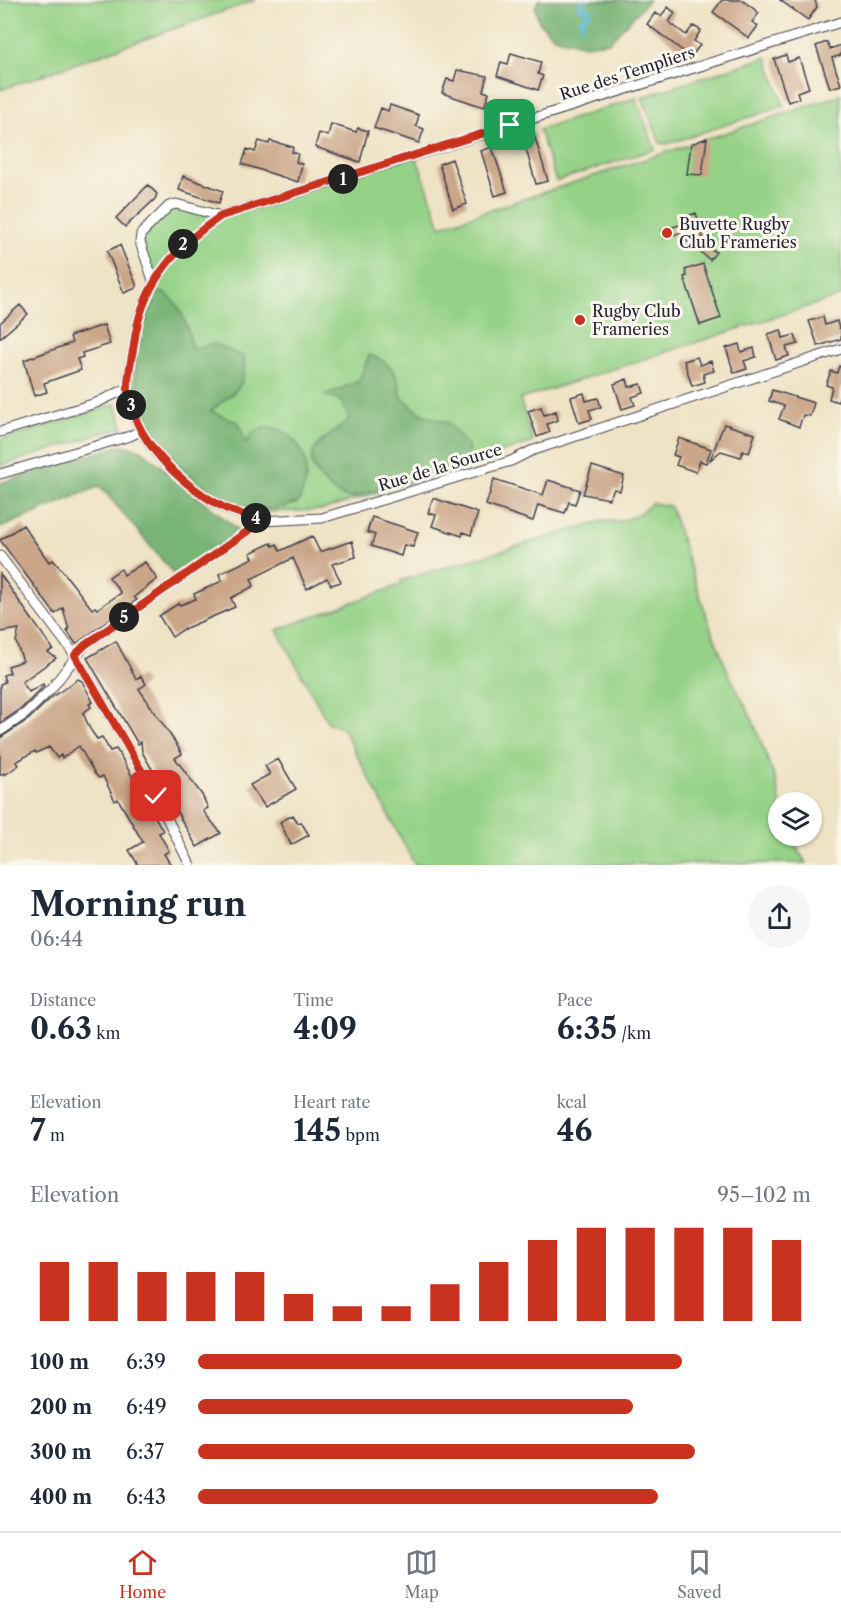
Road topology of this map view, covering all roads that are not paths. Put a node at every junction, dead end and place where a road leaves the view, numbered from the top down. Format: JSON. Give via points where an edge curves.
{"nodes":[{"id":1,"x":841,"y":22,"type":"edge"},
{"id":2,"x":221,"y":216,"type":"junction"},
{"id":3,"x":154,"y":283,"type":"junction"},
{"id":4,"x":841,"y":349,"type":"edge"},
{"id":5,"x":128,"y":388,"type":"junction"},
{"id":6,"x":142,"y":430,"type":"junction"},
{"id":7,"x":0,"y":432,"type":"edge"},
{"id":8,"x":0,"y":474,"type":"edge"},
{"id":9,"x":262,"y":521,"type":"junction"},
{"id":10,"x":0,"y":556,"type":"edge"},
{"id":11,"x":75,"y":655,"type":"junction"},
{"id":12,"x":0,"y":731,"type":"edge"},
{"id":13,"x":190,"y":865,"type":"edge"}],
"edges":[{"from":1,"to":2,"type":"street","name":"Rue des Templiers"},
{"from":2,"to":3,"type":"street","name":"Rue des Templiers","via":[[191,236],[165,264]]},
{"from":2,"to":3,"type":"street","via":[[176,204],[169,206],[141,234],[140,242]]},
{"from":3,"to":5,"type":"street","name":"Rue des Templiers","via":[[136,326]]},
{"from":4,"to":9,"type":"street","name":"Rue de la Source","via":[[531,451],[512,461],[322,518]]},
{"from":5,"to":6,"type":"street","name":"Rue des Templiers"},
{"from":5,"to":7,"type":"street","via":[[96,403]]},
{"from":6,"to":8,"type":"street"},
{"from":6,"to":9,"type":"street","name":"Rue des Templiers","via":[[165,461],[195,489],[225,508]]},
{"from":9,"to":11,"type":"street"},
{"from":10,"to":11,"type":"street"},
{"from":11,"to":12,"type":"street","via":[[51,689]]},
{"from":11,"to":13,"type":"street","via":[[156,796]]}]}
